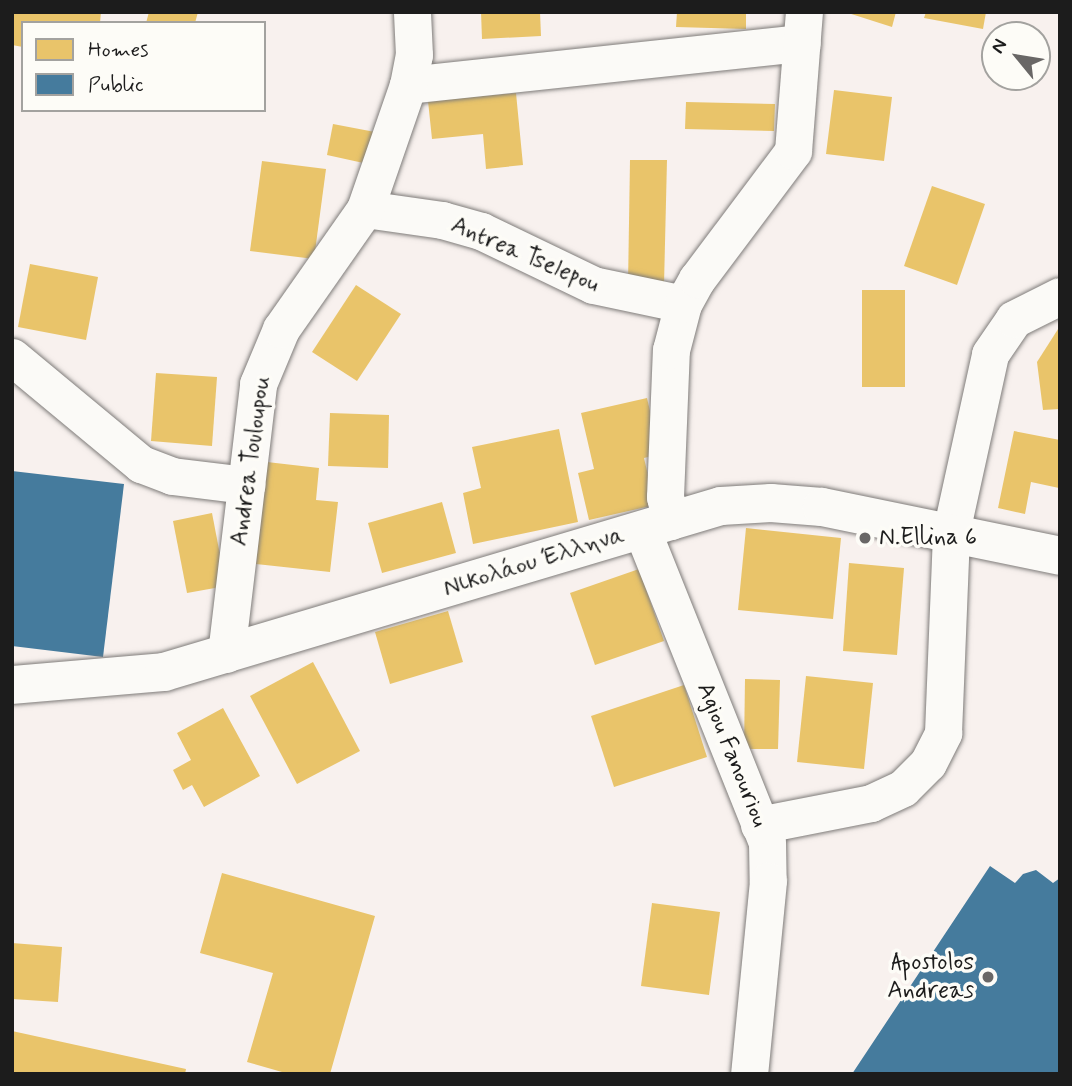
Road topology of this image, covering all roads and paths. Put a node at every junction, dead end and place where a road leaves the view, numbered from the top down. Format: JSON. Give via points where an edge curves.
{"nodes":[{"id":1,"x":412,"y":12,"type":"edge"},
{"id":2,"x":803,"y":28,"type":"edge"},
{"id":3,"x":408,"y":86,"type":"junction"},
{"id":4,"x":365,"y":209,"type":"junction"},
{"id":5,"x":1060,"y":296,"type":"edge"},
{"id":6,"x":683,"y":304,"type":"junction"},
{"id":7,"x":12,"y":357,"type":"edge"},
{"id":8,"x":246,"y":485,"type":"junction"},
{"id":9,"x":657,"y":526,"type":"junction"},
{"id":10,"x":951,"y":532,"type":"junction"},
{"id":11,"x":1060,"y":556,"type":"edge"},
{"id":12,"x":226,"y":654,"type":"junction"},
{"id":13,"x":15,"y":691,"type":"edge"},
{"id":14,"x":759,"y":825,"type":"junction"},
{"id":15,"x":749,"y":1074,"type":"edge"}],
"edges":[{"from":1,"to":3,"type":"street","name":"Andrea Touloupou","via":[[414,54]]},
{"from":2,"to":3,"type":"street"},
{"from":2,"to":6,"type":"street","via":[[793,152]]},
{"from":3,"to":4,"type":"street","name":"Andrea Touloupou"},
{"from":4,"to":6,"type":"street","name":"Antrea Tselepou","via":[[442,220],[481,231],[593,285]]},
{"from":4,"to":8,"type":"street","name":"Andrea Touloupou","via":[[281,329],[265,360]]},
{"from":5,"to":10,"type":"street","via":[[1014,320],[990,354]]},
{"from":6,"to":9,"type":"street","name":"Agiou Fanouriou","via":[[670,350],[666,498]]},
{"from":7,"to":8,"type":"street","via":[[141,464],[172,476]]},
{"from":8,"to":12,"type":"street","name":"Andrea Touloupou"},
{"from":9,"to":10,"type":"street","name":"Νικολάου Έλληνα","via":[[721,506],[771,503],[822,507]]},
{"from":9,"to":12,"type":"street","name":"Νικολάου Έλληνα"},
{"from":9,"to":14,"type":"street","name":"Agiou Fanouriou"},
{"from":10,"to":11,"type":"street","name":"Νικολάου Έλληνα"},
{"from":10,"to":14,"type":"street","via":[[943,733],[928,763],[903,788],[871,803]]},
{"from":12,"to":13,"type":"street","name":"Νικολάου Έλληνα","via":[[164,672]]},
{"from":14,"to":15,"type":"street","name":"Agiou Fanouriou","via":[[767,842],[768,881]]}]}
